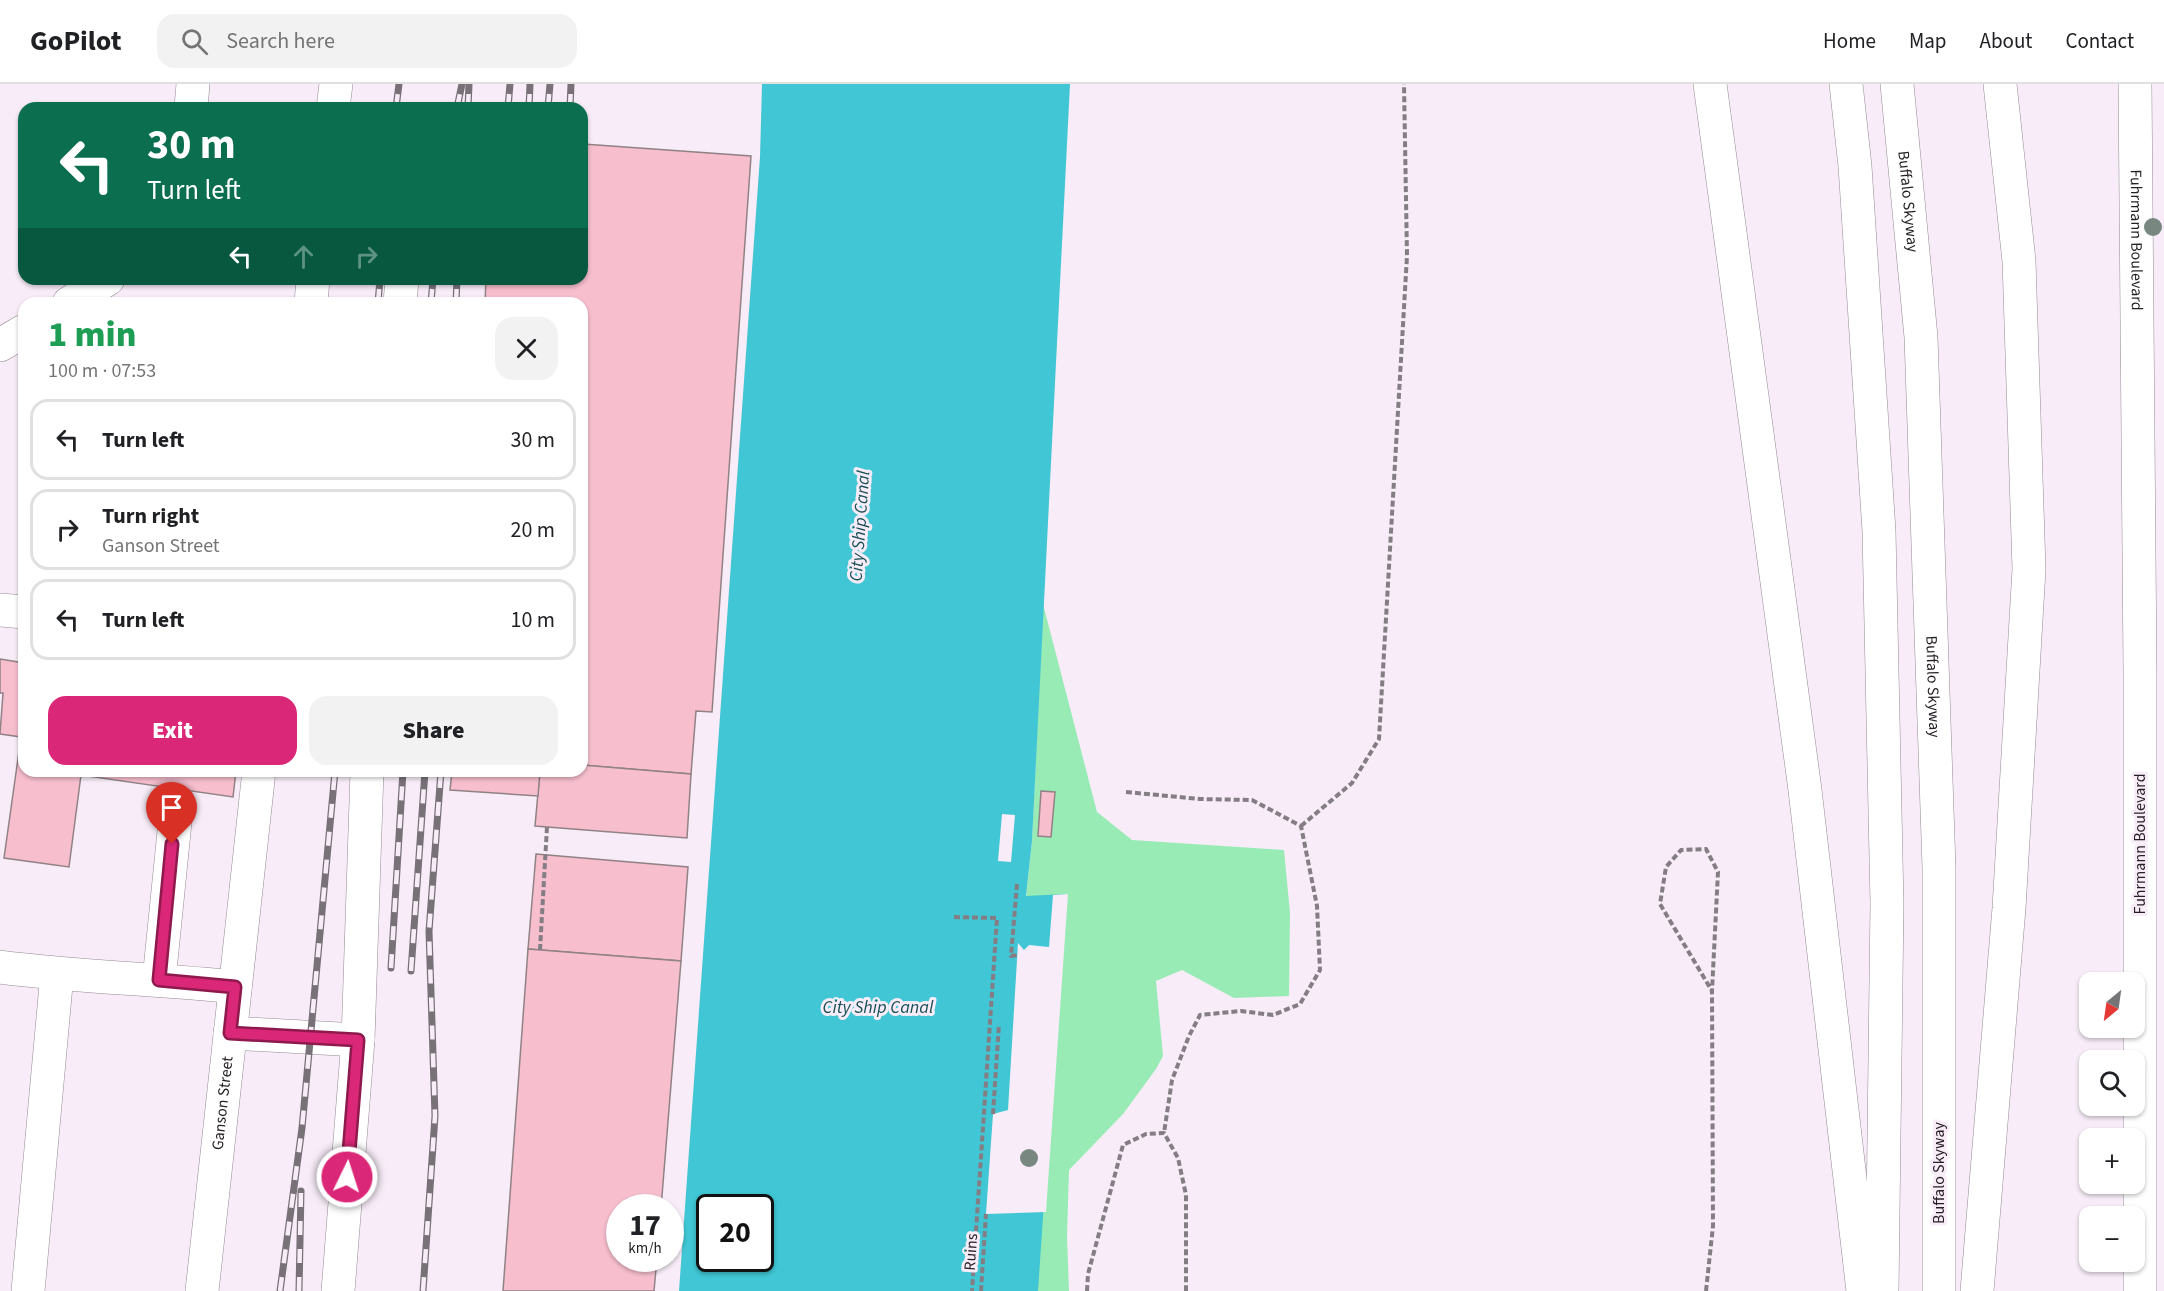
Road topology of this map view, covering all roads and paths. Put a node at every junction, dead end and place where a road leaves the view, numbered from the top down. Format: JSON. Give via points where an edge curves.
{"nodes":[{"id":1,"x":193,"y":84,"type":"edge"},
{"id":2,"x":336,"y":84,"type":"edge"},
{"id":3,"x":1404,"y":84,"type":"edge"},
{"id":4,"x":1710,"y":84,"type":"edge"},
{"id":5,"x":1846,"y":84,"type":"edge"},
{"id":6,"x":1897,"y":84,"type":"edge"},
{"id":7,"x":2000,"y":84,"type":"edge"},
{"id":8,"x":2135,"y":84,"type":"edge"},
{"id":9,"x":192,"y":102,"type":"edge"},
{"id":10,"x":334,"y":102,"type":"edge"},
{"id":11,"x":98,"y":285,"type":"edge"},
{"id":12,"x":79,"y":297,"type":"edge"},
{"id":13,"x":18,"y":334,"type":"edge"},
{"id":14,"x":0,"y":345,"type":"edge"},
{"id":15,"x":2151,"y":398,"type":"edge"},
{"id":16,"x":0,"y":610,"type":"edge"},
{"id":17,"x":18,"y":612,"type":"edge"},
{"id":18,"x":258,"y":777,"type":"edge"},
{"id":19,"x":368,"y":777,"type":"edge"},
{"id":20,"x":1126,"y":792,"type":"dead end"},
{"id":21,"x":175,"y":822,"type":"dead end"},
{"id":22,"x":1301,"y":826,"type":"junction"},
{"id":23,"x":547,"y":827,"type":"dead end"},
{"id":24,"x":1017,"y":884,"type":"dead end"},
{"id":25,"x":954,"y":917,"type":"dead end"},
{"id":26,"x":540,"y":950,"type":"dead end"},
{"id":27,"x":1018,"y":955,"type":"dead end"},
{"id":28,"x":0,"y":967,"type":"edge"},
{"id":29,"x":57,"y":974,"type":"junction"},
{"id":30,"x":159,"y":980,"type":"junction"},
{"id":31,"x":235,"y":987,"type":"junction"},
{"id":32,"x":1712,"y":991,"type":"junction"},
{"id":33,"x":999,"y":1024,"type":"dead end"},
{"id":34,"x":230,"y":1033,"type":"junction"},
{"id":35,"x":358,"y":1040,"type":"junction"},
{"id":36,"x":993,"y":1114,"type":"dead end"},
{"id":37,"x":1164,"y":1133,"type":"junction"},
{"id":38,"x":986,"y":1214,"type":"dead end"},
{"id":39,"x":28,"y":1291,"type":"edge"},
{"id":40,"x":202,"y":1291,"type":"edge"},
{"id":41,"x":338,"y":1291,"type":"edge"},
{"id":42,"x":972,"y":1291,"type":"edge"},
{"id":43,"x":981,"y":1291,"type":"edge"},
{"id":44,"x":1087,"y":1291,"type":"edge"},
{"id":45,"x":1186,"y":1291,"type":"edge"},
{"id":46,"x":1706,"y":1291,"type":"edge"},
{"id":47,"x":1863,"y":1291,"type":"edge"},
{"id":48,"x":1882,"y":1291,"type":"edge"},
{"id":49,"x":1939,"y":1291,"type":"edge"},
{"id":50,"x":1977,"y":1291,"type":"edge"},
{"id":51,"x":2140,"y":1291,"type":"edge"}],
"edges":[{"from":1,"to":9,"type":"main road"},
{"from":2,"to":10,"type":"main road"},
{"from":3,"to":22,"type":"path","via":[[1407,256],[1379,739],[1352,783]]},
{"from":4,"to":47,"type":"main road","via":[[1805,790]]},
{"from":5,"to":48,"type":"main road","via":[[1879,531],[1887,904]]},
{"from":6,"to":49,"type":"main road","name":"Buffalo Skyway","via":[[1921,337],[1939,868]]},
{"from":7,"to":50,"type":"main road","via":[[2019,261],[2029,569],[2009,908]]},
{"from":8,"to":15,"type":"main road","name":"Fuhrmann Boulevard"},
{"from":11,"to":12,"type":"main road"},
{"from":13,"to":14,"type":"main road"},
{"from":15,"to":51,"type":"main road","name":"Fuhrmann Boulevard"},
{"from":16,"to":17,"type":"main road"},
{"from":18,"to":31,"type":"main road","name":"Ganson Street"},
{"from":19,"to":35,"type":"main road"},
{"from":20,"to":22,"type":"path","via":[[1252,800]]},
{"from":21,"to":30,"type":"main road"},
{"from":22,"to":37,"type":"path","via":[[1317,906],[1320,970],[1300,1004],[1273,1015],[1241,1011],[1200,1015],[1172,1080]]},
{"from":23,"to":26,"type":"path"},
{"from":24,"to":27,"type":"path","via":[[1011,956]]},
{"from":25,"to":42,"type":"path","via":[[997,918]]},
{"from":28,"to":29,"type":"main road"},
{"from":29,"to":30,"type":"main road"},
{"from":29,"to":39,"type":"main road"},
{"from":30,"to":31,"type":"main road"},
{"from":31,"to":34,"type":"main road","name":"Ganson Street"},
{"from":32,"to":32,"type":"path","via":[[1718,872],[1706,849],[1681,850],[1666,867],[1660,904]]},
{"from":32,"to":46,"type":"path","via":[[1713,1226]]},
{"from":33,"to":36,"type":"path"},
{"from":34,"to":35,"type":"main road"},
{"from":34,"to":40,"type":"main road","name":"Ganson Street"},
{"from":35,"to":41,"type":"main road"},
{"from":37,"to":44,"type":"path","via":[[1146,1134],[1123,1145],[1088,1274]]},
{"from":37,"to":45,"type":"path","via":[[1178,1158],[1186,1195]]},
{"from":38,"to":43,"type":"path","name":"Ruins"}]}
